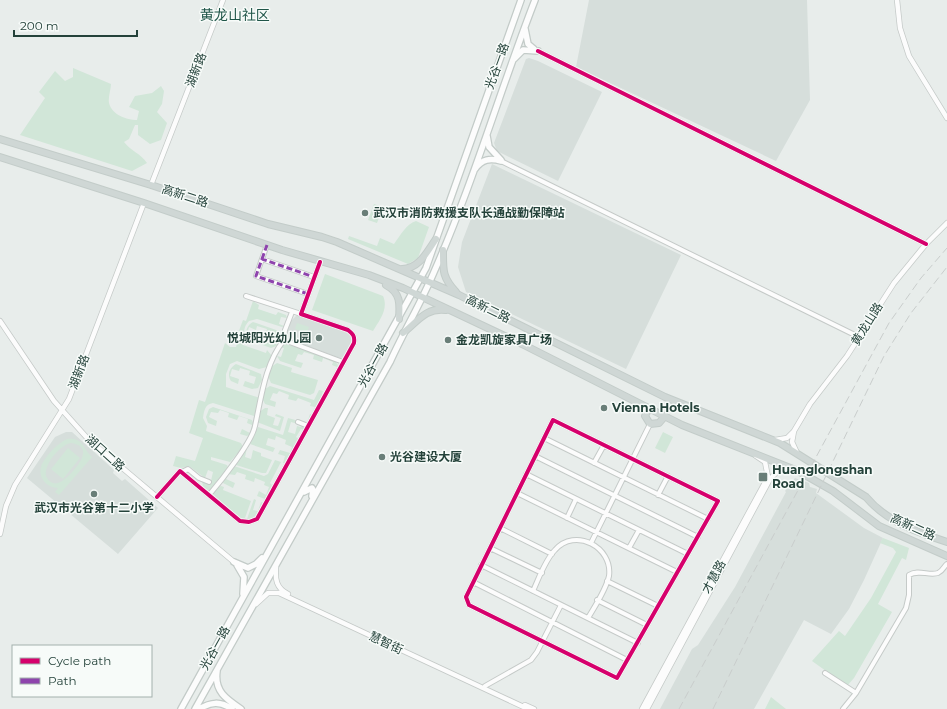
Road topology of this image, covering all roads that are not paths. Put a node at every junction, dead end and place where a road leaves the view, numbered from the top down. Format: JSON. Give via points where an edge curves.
{"nodes":[{"id":1,"x":223,"y":0,"type":"edge"},
{"id":2,"x":521,"y":0,"type":"edge"},
{"id":3,"x":535,"y":0,"type":"edge"},
{"id":4,"x":897,"y":0,"type":"edge"},
{"id":5,"x":524,"y":28,"type":"junction"},
{"id":6,"x":538,"y":51,"type":"junction"},
{"id":7,"x":512,"y":60,"type":"junction"},
{"id":8,"x":947,"y":118,"type":"edge"},
{"id":9,"x":487,"y":132,"type":"junction"},
{"id":10,"x":0,"y":139,"type":"edge"},
{"id":11,"x":0,"y":157,"type":"edge"},
{"id":12,"x":501,"y":161,"type":"junction"},
{"id":13,"x":472,"y":174,"type":"junction"},
{"id":14,"x":151,"y":185,"type":"junction"},
{"id":15,"x":144,"y":203,"type":"junction"},
{"id":16,"x":947,"y":223,"type":"edge"},
{"id":17,"x":436,"y":240,"type":"junction"},
{"id":18,"x":926,"y":244,"type":"junction"},
{"id":19,"x":266,"y":245,"type":"junction"},
{"id":20,"x":443,"y":250,"type":"junction"},
{"id":21,"x":262,"y":259,"type":"junction"},
{"id":22,"x":320,"y":262,"type":"junction"},
{"id":23,"x":399,"y":269,"type":"junction"},
{"id":24,"x":369,"y":275,"type":"junction"},
{"id":25,"x":314,"y":277,"type":"junction"},
{"id":26,"x":421,"y":278,"type":"junction"},
{"id":27,"x":429,"y":282,"type":"junction"},
{"id":28,"x":413,"y":292,"type":"junction"},
{"id":29,"x":308,"y":294,"type":"junction"},
{"id":30,"x":459,"y":295,"type":"junction"},
{"id":31,"x":246,"y":296,"type":"dead end"},
{"id":32,"x":422,"y":297,"type":"junction"},
{"id":33,"x":451,"y":310,"type":"junction"},
{"id":34,"x":292,"y":312,"type":"junction"},
{"id":35,"x":301,"y":314,"type":"junction"},
{"id":36,"x":399,"y":319,"type":"junction"},
{"id":37,"x":0,"y":321,"type":"edge"},
{"id":38,"x":403,"y":333,"type":"junction"},
{"id":39,"x":859,"y":337,"type":"junction"},
{"id":40,"x":284,"y":340,"type":"junction"},
{"id":41,"x":343,"y":362,"type":"junction"},
{"id":42,"x":649,"y":408,"type":"junction"},
{"id":43,"x":62,"y":411,"type":"junction"},
{"id":44,"x":665,"y":416,"type":"junction"},
{"id":45,"x":298,"y":422,"type":"dead end"},
{"id":46,"x":650,"y":424,"type":"junction"},
{"id":47,"x":308,"y":426,"type":"junction"},
{"id":48,"x":794,"y":431,"type":"junction"},
{"id":49,"x":544,"y":438,"type":"junction"},
{"id":50,"x":768,"y":439,"type":"junction"},
{"id":51,"x":604,"y":445,"type":"junction"},
{"id":52,"x":746,"y":451,"type":"junction"},
{"id":53,"x":535,"y":456,"type":"junction"},
{"id":54,"x":800,"y":456,"type":"junction"},
{"id":55,"x":633,"y":459,"type":"junction"},
{"id":56,"x":594,"y":463,"type":"junction"},
{"id":57,"x":798,"y":471,"type":"junction"},
{"id":58,"x":182,"y":472,"type":"junction"},
{"id":59,"x":526,"y":474,"type":"junction"},
{"id":60,"x":668,"y":476,"type":"junction"},
{"id":61,"x":624,"y":478,"type":"junction"},
{"id":62,"x":209,"y":482,"type":"dead end"},
{"id":63,"x":517,"y":492,"type":"junction"},
{"id":64,"x":209,"y":495,"type":"junction"},
{"id":65,"x":658,"y":495,"type":"junction"},
{"id":66,"x":614,"y":496,"type":"junction"},
{"id":67,"x":157,"y":497,"type":"junction"},
{"id":68,"x":576,"y":499,"type":"junction"},
{"id":69,"x":297,"y":500,"type":"junction"},
{"id":70,"x":308,"y":506,"type":"junction"},
{"id":71,"x":606,"y":514,"type":"junction"},
{"id":72,"x":567,"y":518,"type":"junction"},
{"id":73,"x":708,"y":519,"type":"junction"},
{"id":74,"x":500,"y":528,"type":"junction"},
{"id":75,"x":638,"y":530,"type":"junction"},
{"id":76,"x":596,"y":532,"type":"junction"},
{"id":77,"x":0,"y":534,"type":"edge"},
{"id":78,"x":698,"y":537,"type":"junction"},
{"id":79,"x":947,"y":542,"type":"edge"},
{"id":80,"x":591,"y":543,"type":"junction"},
{"id":81,"x":270,"y":548,"type":"junction"},
{"id":82,"x":490,"y":548,"type":"junction"},
{"id":83,"x":629,"y":548,"type":"junction"},
{"id":84,"x":552,"y":554,"type":"junction"},
{"id":85,"x":688,"y":554,"type":"junction"},
{"id":86,"x":947,"y":556,"type":"edge"},
{"id":87,"x":234,"y":562,"type":"junction"},
{"id":88,"x":276,"y":564,"type":"junction"},
{"id":89,"x":947,"y":564,"type":"edge"},
{"id":90,"x":481,"y":565,"type":"junction"},
{"id":91,"x":677,"y":572,"type":"junction"},
{"id":92,"x":542,"y":573,"type":"junction"},
{"id":93,"x":607,"y":581,"type":"junction"},
{"id":94,"x":473,"y":582,"type":"junction"},
{"id":95,"x":533,"y":590,"type":"junction"},
{"id":96,"x":242,"y":600,"type":"junction"},
{"id":97,"x":597,"y":600,"type":"junction"},
{"id":98,"x":561,"y":605,"type":"junction"},
{"id":99,"x":658,"y":606,"type":"junction"},
{"id":100,"x":250,"y":611,"type":"junction"},
{"id":101,"x":588,"y":618,"type":"junction"},
{"id":102,"x":552,"y":622,"type":"junction"},
{"id":103,"x":647,"y":625,"type":"junction"},
{"id":104,"x":542,"y":641,"type":"junction"},
{"id":105,"x":638,"y":642,"type":"junction"},
{"id":106,"x":627,"y":660,"type":"junction"},
{"id":107,"x":218,"y":668,"type":"junction"},
{"id":108,"x":825,"y":673,"type":"dead end"},
{"id":109,"x":485,"y":686,"type":"junction"},
{"id":110,"x":856,"y":693,"type":"junction"},
{"id":111,"x":181,"y":709,"type":"edge"},
{"id":112,"x":195,"y":709,"type":"edge"},
{"id":113,"x":199,"y":709,"type":"edge"},
{"id":114,"x":232,"y":709,"type":"edge"},
{"id":115,"x":241,"y":709,"type":"edge"},
{"id":116,"x":528,"y":709,"type":"edge"},
{"id":117,"x":534,"y":709,"type":"edge"},
{"id":118,"x":642,"y":709,"type":"edge"},
{"id":119,"x":646,"y":709,"type":"edge"},
{"id":120,"x":843,"y":709,"type":"edge"}],
"edges":[{"from":1,"to":14,"type":"street","name":"湖新路"},
{"from":2,"to":17,"type":"main road","name":"光谷一路"},
{"from":3,"to":5,"type":"main road","name":"光谷一路"},
{"from":4,"to":8,"type":"street","via":[[900,28],[909,56]]},
{"from":5,"to":6,"type":"main road","via":[[528,44]]},
{"from":5,"to":7,"type":"main road","name":"光谷一路"},
{"from":6,"to":7,"type":"main road","via":[[523,50]]},
{"from":6,"to":18,"type":"street"},
{"from":7,"to":9,"type":"main road","name":"光谷一路"},
{"from":9,"to":12,"type":"main road","via":[[489,147]]},
{"from":9,"to":13,"type":"main road","name":"光谷一路"},
{"from":10,"to":14,"type":"main road","name":"高新二路"},
{"from":11,"to":15,"type":"main road","name":"高新二路"},
{"from":12,"to":13,"type":"main road","via":[[491,158],[484,160]]},
{"from":12,"to":39,"type":"street"},
{"from":13,"to":20,"type":"main road","name":"光谷一路"},
{"from":14,"to":23,"type":"main road","name":"高新二路","via":[[262,222],[322,237]]},
{"from":15,"to":19,"type":"main road","name":"高新二路"},
{"from":15,"to":43,"type":"street","name":"湖新路","via":[[69,399]]},
{"from":16,"to":18,"type":"street","name":"黄龙山路"},
{"from":17,"to":23,"type":"main road","via":[[413,267]]},
{"from":17,"to":26,"type":"main road","name":"光谷一路"},
{"from":18,"to":39,"type":"street","name":"黄龙山路","via":[[885,295]]},
{"from":19,"to":21,"type":"street"},
{"from":19,"to":22,"type":"main road","name":"高新二路"},
{"from":20,"to":27,"type":"main road","name":"光谷一路"},
{"from":20,"to":30,"type":"main road","via":[[445,279]]},
{"from":21,"to":25,"type":"street"},
{"from":21,"to":29,"type":"street","via":[[256,276]]},
{"from":22,"to":24,"type":"main road","name":"高新二路"},
{"from":22,"to":25,"type":"street"},
{"from":23,"to":26,"type":"main road","name":"高新二路"},
{"from":24,"to":28,"type":"main road","name":"高新二路"},
{"from":24,"to":36,"type":"main road","via":[[392,288],[398,295]]},
{"from":25,"to":29,"type":"street"},
{"from":26,"to":27,"type":"main road","name":"高新二路"},
{"from":26,"to":28,"type":"main road","name":"光谷一路"},
{"from":27,"to":30,"type":"main road","name":"高新二路"},
{"from":27,"to":32,"type":"main road","name":"光谷一路"},
{"from":28,"to":32,"type":"main road","name":"高新二路"},
{"from":28,"to":36,"type":"main road","name":"光谷一路"},
{"from":29,"to":35,"type":"street"},
{"from":30,"to":50,"type":"main road","name":"高新二路","via":[[651,390]]},
{"from":31,"to":34,"type":"street"},
{"from":32,"to":33,"type":"main road","name":"高新二路"},
{"from":32,"to":38,"type":"main road","name":"光谷一路"},
{"from":33,"to":38,"type":"main road","via":[[426,312]]},
{"from":33,"to":42,"type":"main road","name":"高新二路"},
{"from":34,"to":35,"type":"street"},
{"from":34,"to":40,"type":"street","via":[[284,330]]},
{"from":35,"to":41,"type":"street","via":[[352,333],[354,343]]},
{"from":36,"to":69,"type":"main road","name":"光谷一路"},
{"from":37,"to":43,"type":"street","name":"湖口二路"},
{"from":38,"to":70,"type":"main road","name":"光谷一路","via":[[390,362]]},
{"from":39,"to":48,"type":"street","name":"黄龙山路","via":[[810,404]]},
{"from":40,"to":41,"type":"street"},
{"from":40,"to":64,"type":"street","via":[[275,351],[267,373],[261,393],[261,404],[255,419],[256,425],[247,445]]},
{"from":41,"to":47,"type":"street"},
{"from":42,"to":44,"type":"main road","name":"高新二路"},
{"from":42,"to":46,"type":"main road","via":[[645,416]]},
{"from":43,"to":67,"type":"street","name":"湖口二路","via":[[93,443]]},
{"from":43,"to":77,"type":"street","name":"湖新路","via":[[15,486],[6,506]]},
{"from":44,"to":46,"type":"main road","via":[[659,423]]},
{"from":44,"to":52,"type":"main road","name":"高新二路"},
{"from":45,"to":47,"type":"street"},
{"from":46,"to":55,"type":"street"},
{"from":47,"to":64,"type":"street","via":[[257,519],[240,521]]},
{"from":48,"to":50,"type":"street","via":[[787,438]]},
{"from":48,"to":54,"type":"street","via":[[792,442]]},
{"from":49,"to":51,"type":"street","via":[[553,420]]},
{"from":49,"to":53,"type":"street"},
{"from":49,"to":56,"type":"street"},
{"from":50,"to":54,"type":"main road","name":"高新二路","via":[[780,443]]},
{"from":51,"to":55,"type":"street"},
{"from":51,"to":56,"type":"street"},
{"from":52,"to":57,"type":"main road","name":"高新二路"},
{"from":52,"to":118,"type":"street","name":"才慧路","via":[[765,462],[768,477]]},
{"from":53,"to":59,"type":"street"},
{"from":53,"to":66,"type":"street"},
{"from":54,"to":79,"type":"main road","name":"高新二路","via":[[866,497],[874,507],[897,522]]},
{"from":55,"to":60,"type":"street"},
{"from":55,"to":61,"type":"street"},
{"from":56,"to":61,"type":"street"},
{"from":57,"to":86,"type":"main road","name":"高新二路","via":[[833,491],[879,526]]},
{"from":57,"to":119,"type":"street","name":"才慧路","via":[[782,469],[770,479]]},
{"from":58,"to":62,"type":"street","via":[[188,469]]},
{"from":58,"to":64,"type":"street"},
{"from":58,"to":67,"type":"street","via":[[180,470]]},
{"from":59,"to":63,"type":"street"},
{"from":59,"to":68,"type":"street"},
{"from":60,"to":65,"type":"street"},
{"from":60,"to":73,"type":"street","via":[[718,501]]},
{"from":61,"to":65,"type":"street"},
{"from":61,"to":66,"type":"street"},
{"from":63,"to":72,"type":"street"},
{"from":63,"to":74,"type":"street"},
{"from":65,"to":73,"type":"street"},
{"from":66,"to":71,"type":"street"},
{"from":66,"to":78,"type":"street"},
{"from":67,"to":87,"type":"street","name":"湖口二路"},
{"from":68,"to":71,"type":"street"},
{"from":68,"to":72,"type":"street"},
{"from":69,"to":70,"type":"main road","via":[[305,491],[312,488]]},
{"from":69,"to":81,"type":"main road","name":"光谷一路"},
{"from":70,"to":88,"type":"main road","name":"光谷一路"},
{"from":71,"to":75,"type":"street"},
{"from":71,"to":76,"type":"street"},
{"from":72,"to":76,"type":"street"},
{"from":73,"to":78,"type":"street"},
{"from":74,"to":82,"type":"street"},
{"from":74,"to":84,"type":"street"},
{"from":75,"to":83,"type":"street"},
{"from":75,"to":85,"type":"street"},
{"from":76,"to":80,"type":"street"},
{"from":76,"to":83,"type":"street"},
{"from":78,"to":85,"type":"street"},
{"from":80,"to":84,"type":"street","via":[[583,540],[571,541],[559,546]]},
{"from":80,"to":93,"type":"street","via":[[599,548],[607,560]]},
{"from":81,"to":87,"type":"main road","via":[[253,566],[244,567]]},
{"from":81,"to":96,"type":"main road","name":"光谷一路"},
{"from":82,"to":90,"type":"street"},
{"from":82,"to":92,"type":"street"},
{"from":83,"to":91,"type":"street"},
{"from":84,"to":92,"type":"street"},
{"from":85,"to":91,"type":"street"},
{"from":87,"to":96,"type":"main road","via":[[244,574]]},
{"from":88,"to":100,"type":"main road","name":"光谷一路"},
{"from":88,"to":109,"type":"street","name":"慧智街","via":[[276,581],[285,593]]},
{"from":89,"to":110,"type":"street","via":[[936,574],[915,572],[909,575],[906,608]]},
{"from":90,"to":94,"type":"street"},
{"from":90,"to":95,"type":"street"},
{"from":91,"to":99,"type":"street"},
{"from":92,"to":95,"type":"street"},
{"from":93,"to":97,"type":"street"},
{"from":93,"to":99,"type":"street"},
{"from":94,"to":102,"type":"street"},
{"from":94,"to":104,"type":"street","via":[[466,597],[469,605]]},
{"from":95,"to":98,"type":"street"},
{"from":96,"to":111,"type":"main road","name":"光谷一路"},
{"from":97,"to":101,"type":"street"},
{"from":97,"to":103,"type":"street"},
{"from":98,"to":101,"type":"street"},
{"from":98,"to":102,"type":"street"},
{"from":99,"to":103,"type":"street"},
{"from":100,"to":107,"type":"main road","name":"光谷一路"},
{"from":100,"to":116,"type":"street","name":"慧智街","via":[[264,596],[273,592],[279,593]]},
{"from":101,"to":105,"type":"street"},
{"from":102,"to":104,"type":"street"},
{"from":102,"to":106,"type":"street"},
{"from":103,"to":105,"type":"street"},
{"from":104,"to":106,"type":"street","via":[[617,678]]},
{"from":104,"to":109,"type":"street","via":[[535,656],[528,663]]},
{"from":105,"to":106,"type":"street"},
{"from":107,"to":112,"type":"main road","name":"光谷一路"},
{"from":107,"to":115,"type":"main road","via":[[216,678],[221,694]]},
{"from":108,"to":110,"type":"street"},
{"from":109,"to":117,"type":"street","name":"慧智街"},
{"from":110,"to":120,"type":"street"},
{"from":113,"to":114,"type":"main road","via":[[209,703],[225,705]]}]}
